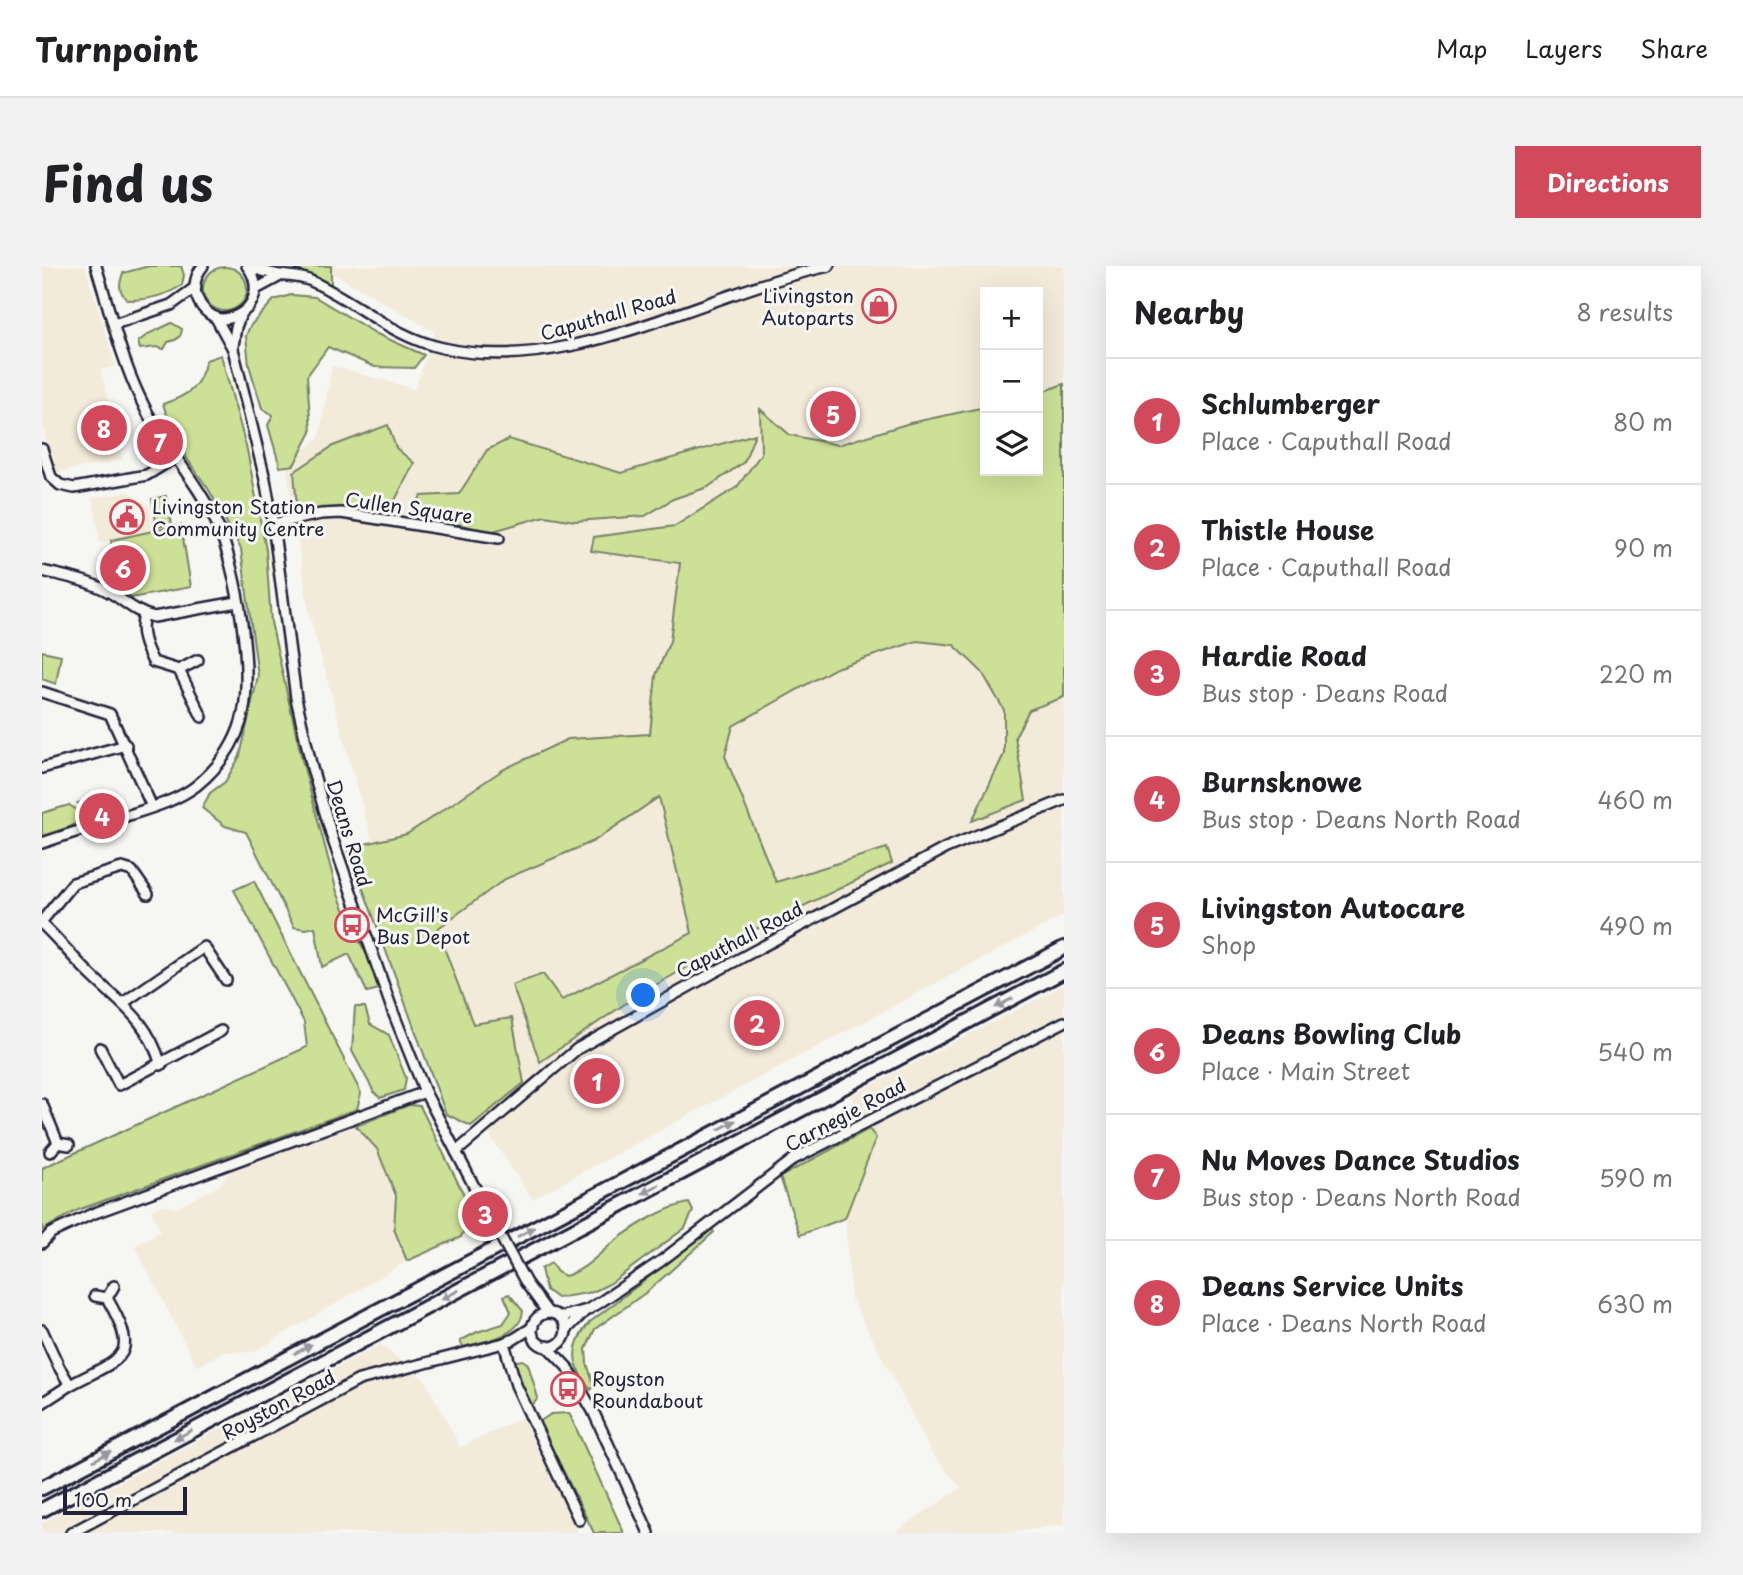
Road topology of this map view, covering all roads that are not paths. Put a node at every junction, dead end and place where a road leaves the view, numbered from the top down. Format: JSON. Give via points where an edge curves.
{"nodes":[{"id":1,"x":96,"y":266,"type":"edge"},
{"id":2,"x":829,"y":266,"type":"edge"},
{"id":3,"x":201,"y":267,"type":"edge"},
{"id":4,"x":247,"y":267,"type":"edge"},
{"id":5,"x":818,"y":267,"type":"edge"},
{"id":6,"x":282,"y":275,"type":"junction"},
{"id":7,"x":196,"y":287,"type":"junction"},
{"id":8,"x":256,"y":289,"type":"junction"},
{"id":9,"x":171,"y":304,"type":"junction"},
{"id":10,"x":199,"y":305,"type":"junction"},
{"id":11,"x":241,"y":314,"type":"junction"},
{"id":12,"x":216,"y":318,"type":"junction"},
{"id":13,"x":114,"y":324,"type":"junction"},
{"id":14,"x":233,"y":349,"type":"junction"},
{"id":15,"x":42,"y":449,"type":"edge"},
{"id":16,"x":176,"y":457,"type":"junction"},
{"id":17,"x":273,"y":524,"type":"junction"},
{"id":18,"x":499,"y":538,"type":"dead end"},
{"id":19,"x":42,"y":571,"type":"edge"},
{"id":20,"x":237,"y":602,"type":"junction"},
{"id":21,"x":144,"y":615,"type":"junction"},
{"id":22,"x":198,"y":660,"type":"dead end"},
{"id":23,"x":179,"y":670,"type":"junction"},
{"id":24,"x":42,"y":692,"type":"edge"},
{"id":25,"x":202,"y":717,"type":"dead end"},
{"id":26,"x":126,"y":745,"type":"junction"},
{"id":27,"x":42,"y":768,"type":"edge"},
{"id":28,"x":1064,"y":800,"type":"edge"},
{"id":29,"x":152,"y":807,"type":"junction"},
{"id":30,"x":42,"y":843,"type":"edge"},
{"id":31,"x":148,"y":894,"type":"dead end"},
{"id":32,"x":42,"y":923,"type":"edge"},
{"id":33,"x":1064,"y":948,"type":"edge"},
{"id":34,"x":1064,"y":971,"type":"edge"},
{"id":35,"x":226,"y":980,"type":"dead end"},
{"id":36,"x":123,"y":1003,"type":"junction"},
{"id":37,"x":1064,"y":1022,"type":"edge"},
{"id":38,"x":1064,"y":1030,"type":"edge"},
{"id":39,"x":221,"y":1031,"type":"dead end"},
{"id":40,"x":1029,"y":1041,"type":"junction"},
{"id":41,"x":100,"y":1048,"type":"dead end"},
{"id":42,"x":161,"y":1065,"type":"junction"},
{"id":43,"x":425,"y":1092,"type":"junction"},
{"id":44,"x":42,"y":1104,"type":"edge"},
{"id":45,"x":58,"y":1143,"type":"junction"},
{"id":46,"x":69,"y":1144,"type":"dead end"},
{"id":47,"x":50,"y":1152,"type":"dead end"},
{"id":48,"x":456,"y":1152,"type":"junction"},
{"id":49,"x":42,"y":1242,"type":"edge"},
{"id":50,"x":114,"y":1286,"type":"dead end"},
{"id":51,"x":95,"y":1296,"type":"dead end"},
{"id":52,"x":533,"y":1296,"type":"junction"},
{"id":53,"x":107,"y":1298,"type":"junction"},
{"id":54,"x":587,"y":1310,"type":"junction"},
{"id":55,"x":548,"y":1313,"type":"junction"},
{"id":56,"x":561,"y":1317,"type":"junction"},
{"id":57,"x":535,"y":1322,"type":"junction"},
{"id":58,"x":566,"y":1330,"type":"junction"},
{"id":59,"x":42,"y":1331,"type":"edge"},
{"id":60,"x":514,"y":1339,"type":"junction"},
{"id":61,"x":536,"y":1339,"type":"junction"},
{"id":62,"x":563,"y":1340,"type":"junction"},
{"id":63,"x":504,"y":1343,"type":"junction"},
{"id":64,"x":547,"y":1346,"type":"junction"},
{"id":65,"x":568,"y":1368,"type":"junction"},
{"id":66,"x":71,"y":1385,"type":"junction"},
{"id":67,"x":42,"y":1404,"type":"edge"},
{"id":68,"x":42,"y":1488,"type":"edge"},
{"id":69,"x":42,"y":1510,"type":"edge"},
{"id":70,"x":579,"y":1520,"type":"dead end"},
{"id":71,"x":71,"y":1533,"type":"edge"},
{"id":72,"x":649,"y":1533,"type":"edge"}],
"edges":[{"from":1,"to":13,"type":"street"},
{"from":2,"to":5,"type":"street","name":"Caputhall Road"},
{"from":3,"to":7,"type":"street"},
{"from":4,"to":6,"type":"street","name":"Caputhall Road"},
{"from":4,"to":8,"type":"street"},
{"from":5,"to":6,"type":"street","name":"Caputhall Road","via":[[590,340],[497,355],[439,348],[411,338],[311,281]]},
{"from":6,"to":8,"type":"street"},
{"from":7,"to":9,"type":"street"},
{"from":7,"to":10,"type":"street"},
{"from":8,"to":11,"type":"street","name":"Deans Road","via":[[252,303]]},
{"from":9,"to":10,"type":"street"},
{"from":9,"to":13,"type":"street"},
{"from":10,"to":12,"type":"street"},
{"from":11,"to":12,"type":"street"},
{"from":11,"to":14,"type":"street","name":"Deans Road"},
{"from":12,"to":14,"type":"street","name":"Deans Road"},
{"from":13,"to":16,"type":"street","via":[[144,406]]},
{"from":14,"to":17,"type":"street","name":"Deans Road"},
{"from":15,"to":16,"type":"street","via":[[51,477],[74,488],[147,475]]},
{"from":16,"to":20,"type":"street","via":[[216,523],[229,555]]},
{"from":17,"to":18,"type":"street","name":"Cullen Square","via":[[341,513]]},
{"from":17,"to":43,"type":"street","name":"Deans Road","via":[[296,698],[312,768],[354,904]]},
{"from":19,"to":21,"type":"street","via":[[94,586]]},
{"from":20,"to":21,"type":"street","via":[[165,616]]},
{"from":20,"to":29,"type":"street","via":[[246,697],[232,743],[194,787]]},
{"from":21,"to":23,"type":"street","via":[[144,643],[153,662]]},
{"from":22,"to":23,"type":"street"},
{"from":23,"to":25,"type":"street"},
{"from":24,"to":26,"type":"street","via":[[110,713]]},
{"from":26,"to":27,"type":"street"},
{"from":26,"to":29,"type":"street"},
{"from":28,"to":48,"type":"street","name":"Caputhall Road","via":[[946,848],[577,1049]]},
{"from":29,"to":30,"type":"street"},
{"from":31,"to":32,"type":"street","via":[[132,871],[122,868],[73,883]]},
{"from":32,"to":36,"type":"street"},
{"from":68,"to":33,"type":"highway","one_way":true},
{"from":34,"to":69,"type":"highway","one_way":true},
{"from":35,"to":36,"type":"street","via":[[204,947]]},
{"from":36,"to":42,"type":"street","via":[[146,1031]]},
{"from":37,"to":40,"type":"street","name":"Carnegie Road"},
{"from":38,"to":40,"type":"street","name":"Carnegie Road"},
{"from":39,"to":42,"type":"street"},
{"from":40,"to":54,"type":"street","name":"Carnegie Road","via":[[794,1159],[661,1261]]},
{"from":41,"to":42,"type":"street","via":[[119,1085]]},
{"from":43,"to":48,"type":"street","name":"Deans Road"},
{"from":43,"to":49,"type":"street","via":[[92,1214]]},
{"from":44,"to":45,"type":"street"},
{"from":45,"to":46,"type":"street"},
{"from":45,"to":47,"type":"street"},
{"from":48,"to":52,"type":"street","name":"Deans Road","bridge":true},
{"from":50,"to":53,"type":"street"},
{"from":51,"to":53,"type":"street"},
{"from":52,"to":55,"type":"street","name":"Deans Road"},
{"from":52,"to":57,"type":"street","name":"Deans Road"},
{"from":53,"to":66,"type":"street","via":[[126,1342],[122,1354]]},
{"from":54,"to":56,"type":"street","name":"Carnegie Road"},
{"from":54,"to":58,"type":"street","name":"Carnegie Road"},
{"from":55,"to":56,"type":"street"},
{"from":55,"to":57,"type":"street"},
{"from":56,"to":58,"type":"street"},
{"from":57,"to":60,"type":"street","name":"Royston Road"},
{"from":57,"to":61,"type":"street"},
{"from":58,"to":62,"type":"street"},
{"from":59,"to":66,"type":"street"},
{"from":60,"to":61,"type":"street","name":"Royston Road"},
{"from":60,"to":63,"type":"street","name":"Royston Road"},
{"from":61,"to":64,"type":"street"},
{"from":62,"to":64,"type":"street"},
{"from":62,"to":65,"type":"street"},
{"from":63,"to":70,"type":"street","via":[[516,1385]]},
{"from":63,"to":71,"type":"street","name":"Royston Road","via":[[359,1380]]},
{"from":64,"to":65,"type":"street"},
{"from":65,"to":72,"type":"street"},
{"from":66,"to":67,"type":"street"}]}
